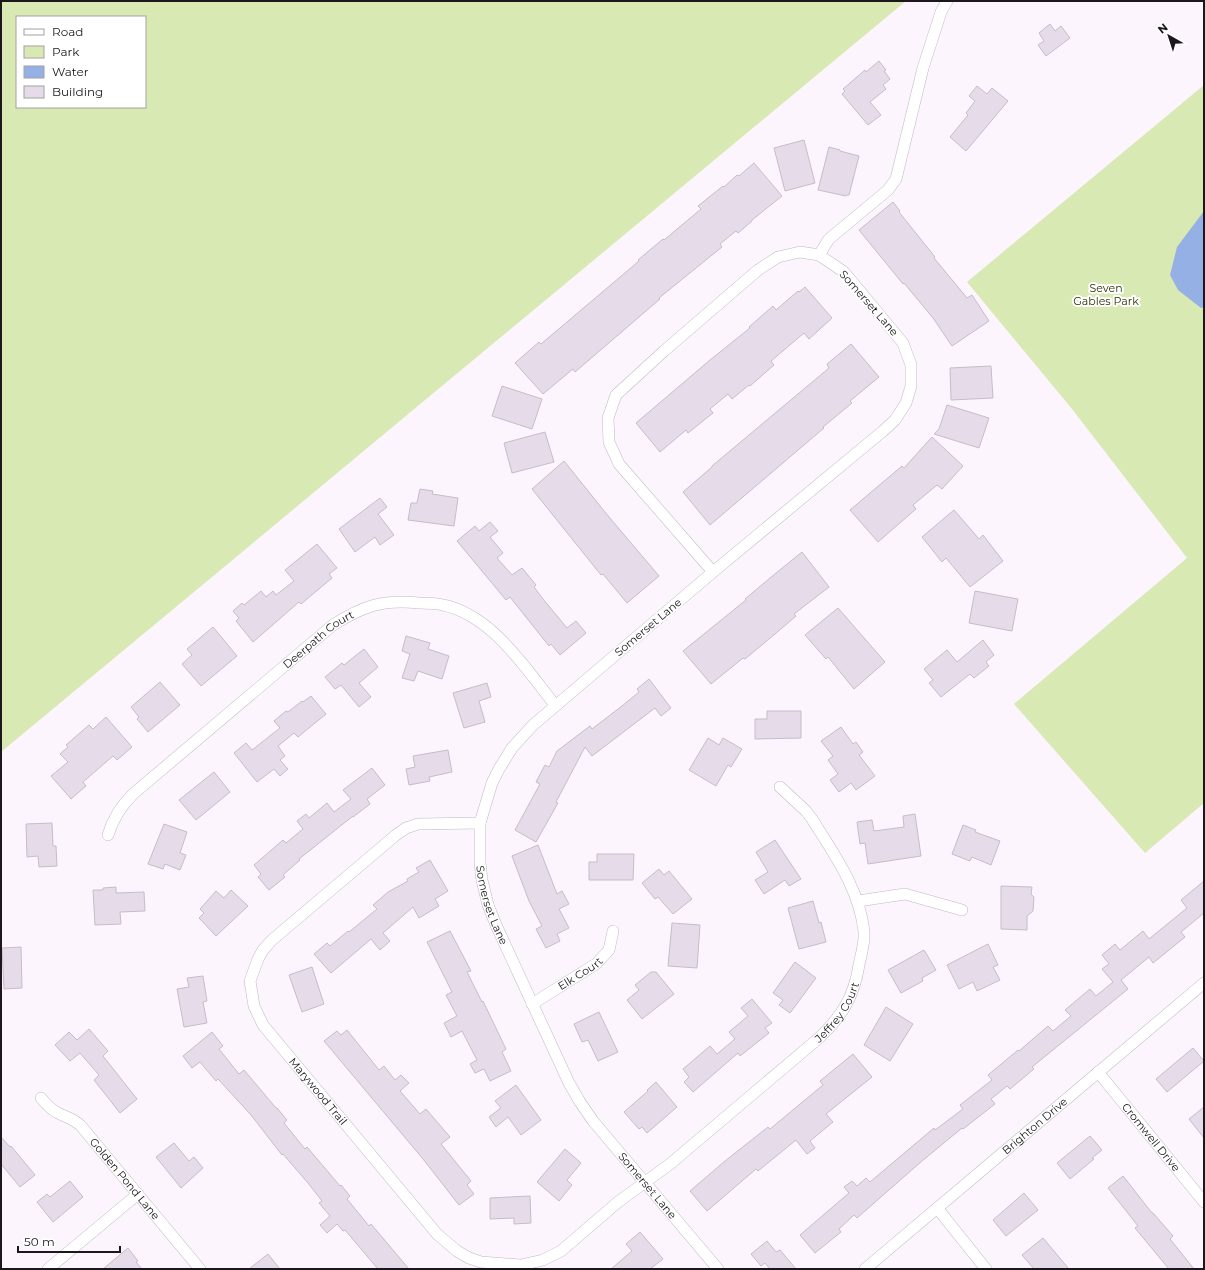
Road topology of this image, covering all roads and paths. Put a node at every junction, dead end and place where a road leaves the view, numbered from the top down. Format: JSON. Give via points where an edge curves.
{"nodes":[{"id":1,"x":947,"y":1,"type":"edge"},
{"id":2,"x":819,"y":255,"type":"junction"},
{"id":3,"x":713,"y":572,"type":"junction"},
{"id":4,"x":555,"y":705,"type":"junction"},
{"id":5,"x":780,"y":787,"type":"dead end"},
{"id":6,"x":480,"y":823,"type":"junction"},
{"id":7,"x":108,"y":835,"type":"dead end"},
{"id":8,"x":858,"y":901,"type":"junction"},
{"id":9,"x":962,"y":910,"type":"dead end"},
{"id":10,"x":613,"y":931,"type":"dead end"},
{"id":11,"x":1204,"y":983,"type":"edge"},
{"id":12,"x":532,"y":1004,"type":"junction"},
{"id":13,"x":1098,"y":1072,"type":"junction"},
{"id":14,"x":41,"y":1098,"type":"dead end"},
{"id":15,"x":645,"y":1182,"type":"junction"},
{"id":16,"x":138,"y":1194,"type":"junction"},
{"id":17,"x":1204,"y":1202,"type":"edge"},
{"id":18,"x":937,"y":1208,"type":"junction"},
{"id":19,"x":48,"y":1269,"type":"edge"},
{"id":20,"x":200,"y":1269,"type":"edge"},
{"id":21,"x":718,"y":1269,"type":"edge"},
{"id":22,"x":865,"y":1269,"type":"edge"},
{"id":23,"x":986,"y":1269,"type":"edge"}],
"edges":[{"from":1,"to":2,"type":"street","via":[[923,68],[896,179],[888,190],[829,239]]},
{"from":2,"to":3,"type":"street","name":"Somerset Lane","via":[[844,272],[903,343],[912,372],[906,403],[895,420],[883,431]]},
{"from":2,"to":3,"type":"street","name":"Somerset Lane","via":[[800,252],[778,257],[758,270],[616,395],[608,418],[609,442],[619,464]]},
{"from":3,"to":4,"type":"street","name":"Somerset Lane"},
{"from":4,"to":6,"type":"street","name":"Somerset Lane","via":[[528,729],[512,748],[492,784]]},
{"from":4,"to":7,"type":"street","name":"Deerpath Court","via":[[496,634],[476,619],[444,605],[399,601],[381,603],[346,616],[332,626],[145,784],[125,802],[111,824]]},
{"from":5,"to":8,"type":"street","name":"Jeffrey Court","via":[[812,819],[847,877]]},
{"from":6,"to":12,"type":"street","name":"Somerset Lane","via":[[480,863],[484,892]]},
{"from":6,"to":15,"type":"street","name":"Marywood Trail","via":[[418,824],[396,835],[263,950],[250,981],[256,1012],[263,1025],[437,1234],[468,1258],[481,1262],[521,1265],[543,1260],[561,1251]]},
{"from":8,"to":9,"type":"street","via":[[905,894]]},
{"from":8,"to":15,"type":"street","name":"Jeffrey Court","via":[[865,933],[856,982],[842,1012],[819,1038],[670,1164]]},
{"from":10,"to":12,"type":"street","name":"Elk Court","via":[[609,950],[596,964]]},
{"from":11,"to":13,"type":"street","name":"Brighton Drive"},
{"from":12,"to":15,"type":"street","name":"Somerset Lane","via":[[580,1102]]},
{"from":13,"to":17,"type":"street","name":"Cromwell Drive"},
{"from":13,"to":18,"type":"street","name":"Brighton Drive"},
{"from":14,"to":16,"type":"street","name":"Golden Pond Lane","via":[[59,1114],[76,1121]]},
{"from":15,"to":21,"type":"street","name":"Somerset Lane"},
{"from":16,"to":19,"type":"street"},
{"from":16,"to":20,"type":"street","name":"Golden Pond Lane"},
{"from":18,"to":22,"type":"street","name":"Brighton Drive"},
{"from":18,"to":23,"type":"street"}]}
